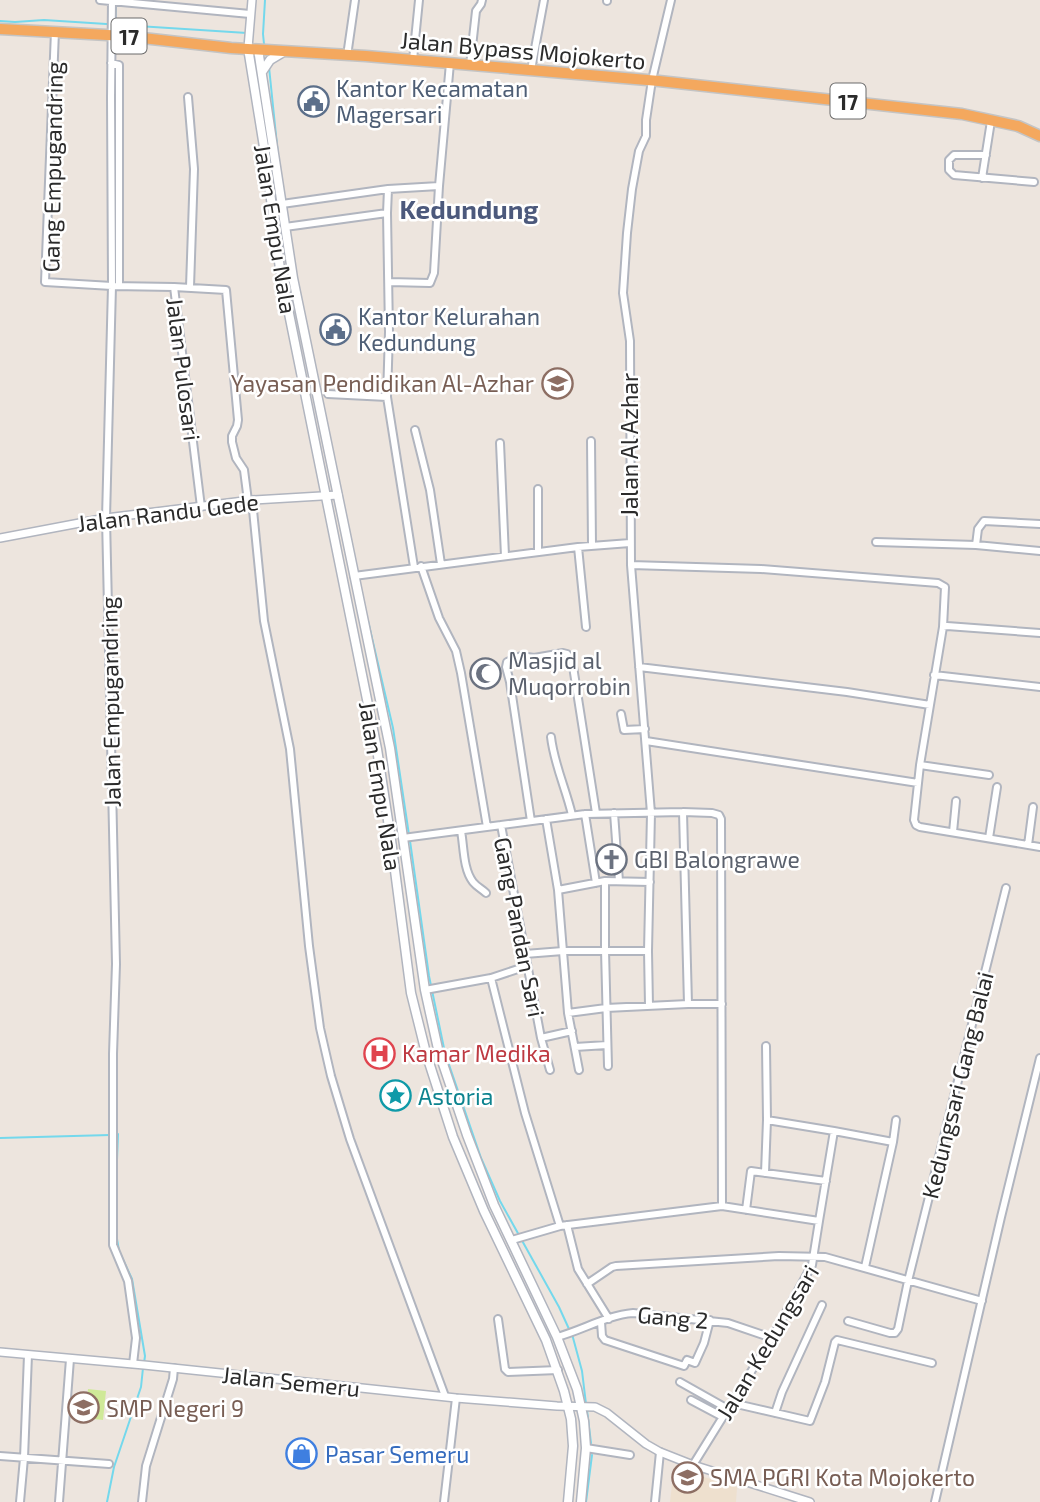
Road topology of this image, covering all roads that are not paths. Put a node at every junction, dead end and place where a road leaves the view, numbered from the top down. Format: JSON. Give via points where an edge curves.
{"nodes":[{"id":1,"x":100,"y":0,"type":"edge"},
{"id":2,"x":252,"y":0,"type":"edge"},
{"id":3,"x":355,"y":0,"type":"edge"},
{"id":4,"x":419,"y":0,"type":"edge"},
{"id":5,"x":544,"y":0,"type":"edge"},
{"id":6,"x":671,"y":0,"type":"edge"},
{"id":7,"x":114,"y":1,"type":"edge"},
{"id":8,"x":481,"y":3,"type":"edge"},
{"id":9,"x":186,"y":4,"type":"edge"},
{"id":10,"x":250,"y":14,"type":"junction"},
{"id":11,"x":111,"y":28,"type":"junction"},
{"id":12,"x":0,"y":29,"type":"edge"},
{"id":13,"x":55,"y":31,"type":"junction"},
{"id":14,"x":261,"y":52,"type":"junction"},
{"id":15,"x":348,"y":55,"type":"junction"},
{"id":16,"x":414,"y":60,"type":"junction"},
{"id":17,"x":450,"y":63,"type":"junction"},
{"id":18,"x":470,"y":65,"type":"junction"},
{"id":19,"x":263,"y":70,"type":"junction"},
{"id":20,"x":531,"y":70,"type":"junction"},
{"id":21,"x":652,"y":80,"type":"junction"},
{"id":22,"x":188,"y":97,"type":"dead end"},
{"id":23,"x":991,"y":121,"type":"junction"},
{"id":24,"x":1040,"y":136,"type":"edge"},
{"id":25,"x":986,"y":155,"type":"junction"},
{"id":26,"x":982,"y":178,"type":"junction"},
{"id":27,"x":1034,"y":182,"type":"dead end"},
{"id":28,"x":439,"y":186,"type":"junction"},
{"id":29,"x":388,"y":188,"type":"junction"},
{"id":30,"x":286,"y":203,"type":"junction"},
{"id":31,"x":387,"y":213,"type":"junction"},
{"id":32,"x":290,"y":225,"type":"junction"},
{"id":33,"x":290,"y":261,"type":"junction"},
{"id":34,"x":279,"y":262,"type":"junction"},
{"id":35,"x":293,"y":278,"type":"junction"},
{"id":36,"x":283,"y":280,"type":"junction"},
{"id":37,"x":389,"y":282,"type":"junction"},
{"id":38,"x":116,"y":286,"type":"junction"},
{"id":39,"x":174,"y":286,"type":"junction"},
{"id":40,"x":190,"y":287,"type":"junction"},
{"id":41,"x":328,"y":394,"type":"dead end"},
{"id":42,"x":387,"y":397,"type":"junction"},
{"id":43,"x":415,"y":430,"type":"dead end"},
{"id":44,"x":591,"y":441,"type":"dead end"},
{"id":45,"x":500,"y":443,"type":"dead end"},
{"id":46,"x":538,"y":489,"type":"dead end"},
{"id":47,"x":338,"y":495,"type":"junction"},
{"id":48,"x":325,"y":496,"type":"junction"},
{"id":49,"x":250,"y":501,"type":"junction"},
{"id":50,"x":201,"y":507,"type":"junction"},
{"id":51,"x":110,"y":518,"type":"junction"},
{"id":52,"x":1040,"y":524,"type":"edge"},
{"id":53,"x":0,"y":538,"type":"edge"},
{"id":54,"x":876,"y":542,"type":"dead end"},
{"id":55,"x":630,"y":543,"type":"junction"},
{"id":56,"x":592,"y":545,"type":"junction"},
{"id":57,"x":976,"y":545,"type":"junction"},
{"id":58,"x":578,"y":547,"type":"junction"},
{"id":59,"x":1040,"y":551,"type":"edge"},
{"id":60,"x":538,"y":552,"type":"junction"},
{"id":61,"x":505,"y":556,"type":"junction"},
{"id":62,"x":441,"y":564,"type":"junction"},
{"id":63,"x":631,"y":565,"type":"junction"},
{"id":64,"x":417,"y":566,"type":"junction"},
{"id":65,"x":358,"y":575,"type":"junction"},
{"id":66,"x":586,"y":627,"type":"dead end"},
{"id":67,"x":943,"y":627,"type":"junction"},
{"id":68,"x":1040,"y":633,"type":"edge"},
{"id":69,"x":639,"y":667,"type":"junction"},
{"id":70,"x":934,"y":675,"type":"junction"},
{"id":71,"x":1040,"y":687,"type":"edge"},
{"id":72,"x":930,"y":705,"type":"junction"},
{"id":73,"x":621,"y":714,"type":"dead end"},
{"id":74,"x":645,"y":729,"type":"junction"},
{"id":75,"x":551,"y":737,"type":"dead end"},
{"id":76,"x":646,"y":741,"type":"junction"},
{"id":77,"x":920,"y":765,"type":"junction"},
{"id":78,"x":989,"y":775,"type":"dead end"},
{"id":79,"x":918,"y":783,"type":"junction"},
{"id":80,"x":997,"y":787,"type":"dead end"},
{"id":81,"x":956,"y":801,"type":"dead end"},
{"id":82,"x":1033,"y":807,"type":"dead end"},
{"id":83,"x":683,"y":812,"type":"junction"},
{"id":84,"x":596,"y":813,"type":"junction"},
{"id":85,"x":614,"y":813,"type":"junction"},
{"id":86,"x":651,"y":813,"type":"junction"},
{"id":87,"x":585,"y":814,"type":"junction"},
{"id":88,"x":572,"y":815,"type":"junction"},
{"id":89,"x":546,"y":819,"type":"junction"},
{"id":90,"x":531,"y":821,"type":"junction"},
{"id":91,"x":501,"y":825,"type":"junction"},
{"id":92,"x":487,"y":827,"type":"junction"},
{"id":93,"x":461,"y":831,"type":"junction"},
{"id":94,"x":953,"y":832,"type":"junction"},
{"id":95,"x":407,"y":838,"type":"junction"},
{"id":96,"x":989,"y":838,"type":"junction"},
{"id":97,"x":1028,"y":845,"type":"junction"},
{"id":98,"x":1040,"y":847,"type":"edge"},
{"id":99,"x":606,"y":881,"type":"junction"},
{"id":100,"x":619,"y":881,"type":"junction"},
{"id":101,"x":650,"y":882,"type":"junction"},
{"id":102,"x":596,"y":883,"type":"junction"},
{"id":103,"x":1006,"y":888,"type":"dead end"},
{"id":104,"x":558,"y":890,"type":"junction"},
{"id":105,"x":486,"y":894,"type":"dead end"},
{"id":106,"x":605,"y":950,"type":"junction"},
{"id":107,"x":563,"y":951,"type":"junction"},
{"id":108,"x":648,"y":951,"type":"junction"},
{"id":109,"x":525,"y":954,"type":"junction"},
{"id":110,"x":527,"y":966,"type":"junction"},
{"id":111,"x":491,"y":978,"type":"junction"},
{"id":112,"x":429,"y":989,"type":"junction"},
{"id":113,"x":688,"y":1004,"type":"junction"},
{"id":114,"x":722,"y":1004,"type":"junction"},
{"id":115,"x":649,"y":1006,"type":"junction"},
{"id":116,"x":606,"y":1008,"type":"junction"},
{"id":117,"x":568,"y":1013,"type":"junction"},
{"id":118,"x":572,"y":1031,"type":"junction"},
{"id":119,"x":541,"y":1038,"type":"junction"},
{"id":120,"x":607,"y":1045,"type":"junction"},
{"id":121,"x":766,"y":1046,"type":"dead end"},
{"id":122,"x":575,"y":1047,"type":"junction"},
{"id":123,"x":1040,"y":1058,"type":"edge"},
{"id":124,"x":608,"y":1066,"type":"dead end"},
{"id":125,"x":550,"y":1070,"type":"dead end"},
{"id":126,"x":579,"y":1070,"type":"dead end"},
{"id":127,"x":767,"y":1120,"type":"junction"},
{"id":128,"x":896,"y":1120,"type":"dead end"},
{"id":129,"x":834,"y":1131,"type":"junction"},
{"id":130,"x":893,"y":1142,"type":"junction"},
{"id":131,"x":765,"y":1173,"type":"junction"},
{"id":132,"x":826,"y":1181,"type":"junction"},
{"id":133,"x":494,"y":1205,"type":"junction"},
{"id":134,"x":722,"y":1206,"type":"junction"},
{"id":135,"x":746,"y":1210,"type":"junction"},
{"id":136,"x":484,"y":1211,"type":"junction"},
{"id":137,"x":819,"y":1221,"type":"junction"},
{"id":138,"x":564,"y":1226,"type":"junction"},
{"id":139,"x":517,"y":1238,"type":"junction"},
{"id":140,"x":814,"y":1258,"type":"junction"},
{"id":141,"x":865,"y":1267,"type":"junction"},
{"id":142,"x":908,"y":1281,"type":"junction"},
{"id":143,"x":587,"y":1284,"type":"junction"},
{"id":144,"x":982,"y":1301,"type":"junction"},
{"id":145,"x":822,"y":1306,"type":"dead end"},
{"id":146,"x":498,"y":1319,"type":"dead end"},
{"id":147,"x":609,"y":1319,"type":"junction"},
{"id":148,"x":710,"y":1320,"type":"junction"},
{"id":149,"x":848,"y":1321,"type":"dead end"},
{"id":150,"x":601,"y":1322,"type":"junction"},
{"id":151,"x":558,"y":1337,"type":"junction"},
{"id":152,"x":772,"y":1338,"type":"junction"},
{"id":153,"x":0,"y":1352,"type":"edge"},
{"id":154,"x":28,"y":1355,"type":"junction"},
{"id":155,"x":70,"y":1359,"type":"junction"},
{"id":156,"x":932,"y":1363,"type":"dead end"},
{"id":157,"x":138,"y":1365,"type":"junction"},
{"id":158,"x":174,"y":1368,"type":"junction"},
{"id":159,"x":558,"y":1370,"type":"junction"},
{"id":160,"x":680,"y":1382,"type":"dead end"},
{"id":161,"x":444,"y":1396,"type":"junction"},
{"id":162,"x":456,"y":1398,"type":"junction"},
{"id":163,"x":691,"y":1400,"type":"dead end"},
{"id":164,"x":569,"y":1406,"type":"junction"},
{"id":165,"x":730,"y":1406,"type":"junction"},
{"id":166,"x":585,"y":1407,"type":"junction"},
{"id":167,"x":775,"y":1413,"type":"junction"},
{"id":168,"x":723,"y":1417,"type":"junction"},
{"id":169,"x":586,"y":1448,"type":"junction"},
{"id":170,"x":660,"y":1452,"type":"junction"},
{"id":171,"x":630,"y":1455,"type":"dead end"},
{"id":172,"x":0,"y":1456,"type":"edge"},
{"id":173,"x":24,"y":1458,"type":"junction"},
{"id":174,"x":63,"y":1461,"type":"junction"},
{"id":175,"x":110,"y":1464,"type":"dead end"},
{"id":176,"x":693,"y":1465,"type":"junction"},
{"id":177,"x":20,"y":1502,"type":"edge"},
{"id":178,"x":60,"y":1502,"type":"edge"},
{"id":179,"x":142,"y":1502,"type":"edge"},
{"id":180,"x":444,"y":1502,"type":"edge"},
{"id":181,"x":568,"y":1502,"type":"edge"},
{"id":182,"x":581,"y":1502,"type":"edge"},
{"id":183,"x":655,"y":1502,"type":"edge"},
{"id":184,"x":810,"y":1502,"type":"edge"},
{"id":185,"x":935,"y":1502,"type":"edge"}],
"edges":[{"from":1,"to":7,"type":"street"},
{"from":2,"to":10,"type":"street"},
{"from":3,"to":15,"type":"street"},
{"from":4,"to":16,"type":"street"},
{"from":5,"to":20,"type":"street"},
{"from":6,"to":21,"type":"street","name":"Jalan Al Azhar"},
{"from":7,"to":9,"type":"street"},
{"from":7,"to":11,"type":"street"},
{"from":8,"to":18,"type":"street","via":[[476,10]]},
{"from":9,"to":10,"type":"street"},
{"from":10,"to":14,"type":"street","via":[[250,34]]},
{"from":11,"to":13,"type":"highway","name":"Jalan Bypass Mojokerto","number":"17"},
{"from":11,"to":14,"type":"highway","name":"Jalan Bypass Mojokerto","number":"17"},
{"from":11,"to":38,"type":"street","name":"Jalan Empugandring"},
{"from":12,"to":13,"type":"highway","name":"Jalan Bypass Mojokerto","number":"17"},
{"from":13,"to":38,"type":"street","name":"Gang Empugandring","via":[[45,282]]},
{"from":14,"to":15,"type":"highway","name":"Jalan Bypass Mojokerto","number":"17"},
{"from":14,"to":19,"type":"main road","name":"Jalan Empu Nala"},
{"from":14,"to":19,"type":"main road"},
{"from":14,"to":34,"type":"main road","name":"Jalan Empu Nala"},
{"from":15,"to":16,"type":"highway","name":"Jalan Bypass Mojokerto","number":"17"},
{"from":16,"to":17,"type":"highway","name":"Jalan Bypass Mojokerto","number":"17"},
{"from":17,"to":18,"type":"highway","name":"Jalan Bypass Mojokerto","number":"17"},
{"from":17,"to":28,"type":"street"},
{"from":18,"to":20,"type":"highway","name":"Jalan Bypass Mojokerto","number":"17"},
{"from":19,"to":30,"type":"main road","name":"Jalan Empu Nala"},
{"from":20,"to":21,"type":"highway","name":"Jalan Bypass Mojokerto","number":"17"},
{"from":21,"to":23,"type":"highway","name":"Jalan Bypass Mojokerto","number":"17"},
{"from":21,"to":55,"type":"street","name":"Jalan Al Azhar","via":[[646,136],[629,208],[622,293],[630,341]]},
{"from":22,"to":40,"type":"street","via":[[194,169]]},
{"from":23,"to":24,"type":"highway","name":"Jalan Bypass Mojokerto","number":"17"},
{"from":23,"to":25,"type":"street"},
{"from":25,"to":26,"type":"street"},
{"from":25,"to":26,"type":"street","via":[[954,155],[948,163],[952,174]]},
{"from":26,"to":27,"type":"street"},
{"from":28,"to":29,"type":"street"},
{"from":28,"to":37,"type":"street","via":[[430,282]]},
{"from":29,"to":30,"type":"street"},
{"from":29,"to":31,"type":"street"},
{"from":30,"to":32,"type":"main road","name":"Jalan Empu Nala"},
{"from":31,"to":32,"type":"street"},
{"from":31,"to":37,"type":"street"},
{"from":32,"to":33,"type":"main road","name":"Jalan Empu Nala"},
{"from":33,"to":34,"type":"main road"},
{"from":33,"to":35,"type":"main road","name":"Jalan Empu Nala"},
{"from":34,"to":36,"type":"main road","name":"Jalan Empu Nala"},
{"from":35,"to":36,"type":"main road"},
{"from":35,"to":47,"type":"main road","name":"Jalan Empu Nala"},
{"from":36,"to":48,"type":"main road","name":"Jalan Empu Nala"},
{"from":37,"to":42,"type":"street"},
{"from":38,"to":39,"type":"street","name":"Jalan Pulosari"},
{"from":38,"to":51,"type":"street","name":"Jalan Empugandring"},
{"from":39,"to":40,"type":"street"},
{"from":39,"to":50,"type":"street","name":"Jalan Pulosari"},
{"from":40,"to":49,"type":"street","via":[[226,292],[238,420],[232,439]]},
{"from":41,"to":42,"type":"street"},
{"from":42,"to":64,"type":"street"},
{"from":43,"to":62,"type":"street"},
{"from":44,"to":56,"type":"street"},
{"from":45,"to":61,"type":"street"},
{"from":46,"to":60,"type":"street"},
{"from":47,"to":48,"type":"street","name":"Jalan Randu Gede"},
{"from":47,"to":65,"type":"main road","name":"Jalan Empu Nala"},
{"from":48,"to":49,"type":"street","name":"Jalan Randu Gede"},
{"from":48,"to":136,"type":"main road","name":"Jalan Empu Nala","via":[[377,749],[411,993],[449,1125]]},
{"from":49,"to":50,"type":"street","name":"Jalan Randu Gede"},
{"from":49,"to":161,"type":"street","via":[[264,621],[290,748],[322,1039],[350,1139]]},
{"from":50,"to":51,"type":"street","name":"Jalan Randu Gede"},
{"from":51,"to":53,"type":"street","name":"Jalan Randu Gede"},
{"from":51,"to":157,"type":"street","name":"Jalan Empugandring","via":[[116,964],[113,1245],[128,1281]]},
{"from":52,"to":57,"type":"street","via":[[984,521]]},
{"from":54,"to":57,"type":"street"},
{"from":55,"to":56,"type":"street"},
{"from":55,"to":63,"type":"street","name":"Jalan Al Azhar"},
{"from":56,"to":58,"type":"street"},
{"from":57,"to":59,"type":"street"},
{"from":58,"to":60,"type":"street"},
{"from":58,"to":66,"type":"street"},
{"from":60,"to":61,"type":"street"},
{"from":61,"to":62,"type":"street"},
{"from":62,"to":64,"type":"street"},
{"from":63,"to":67,"type":"street","via":[[761,569],[938,583],[946,594]]},
{"from":63,"to":69,"type":"street","name":"Jalan Al Azhar"},
{"from":64,"to":65,"type":"street"},
{"from":64,"to":92,"type":"street","via":[[458,662]]},
{"from":65,"to":95,"type":"main road","name":"Jalan Empu Nala"},
{"from":67,"to":68,"type":"street"},
{"from":67,"to":70,"type":"street"},
{"from":69,"to":72,"type":"street"},
{"from":69,"to":74,"type":"street","name":"Jalan Al Azhar"},
{"from":70,"to":71,"type":"street"},
{"from":70,"to":72,"type":"street"},
{"from":72,"to":77,"type":"street"},
{"from":73,"to":74,"type":"street","via":[[624,730]]},
{"from":74,"to":76,"type":"street","name":"Jalan Al Azhar"},
{"from":75,"to":88,"type":"street"},
{"from":76,"to":79,"type":"street"},
{"from":76,"to":86,"type":"street","name":"Jalan Al Azhar"},
{"from":77,"to":78,"type":"street"},
{"from":77,"to":79,"type":"street"},
{"from":79,"to":94,"type":"street","via":[[916,825]]},
{"from":80,"to":96,"type":"street"},
{"from":81,"to":94,"type":"street"},
{"from":82,"to":97,"type":"street"},
{"from":83,"to":86,"type":"street"},
{"from":83,"to":113,"type":"street"},
{"from":83,"to":114,"type":"street","via":[[712,813],[720,819]]},
{"from":84,"to":85,"type":"street"},
{"from":84,"to":87,"type":"street"},
{"from":84,"to":90,"type":"street","via":[[569,656],[558,652],[534,659],[521,656],[506,664]]},
{"from":85,"to":86,"type":"street"},
{"from":85,"to":100,"type":"street"},
{"from":86,"to":101,"type":"street","name":"Jalan Al Azhar"},
{"from":87,"to":88,"type":"street"},
{"from":87,"to":102,"type":"street"},
{"from":88,"to":89,"type":"street"},
{"from":89,"to":90,"type":"street"},
{"from":89,"to":104,"type":"street"},
{"from":90,"to":91,"type":"street"},
{"from":91,"to":92,"type":"street"},
{"from":91,"to":109,"type":"street","name":"Gang Pandan Sari"},
{"from":92,"to":93,"type":"street"},
{"from":93,"to":95,"type":"street"},
{"from":93,"to":105,"type":"street","via":[[467,870]]},
{"from":94,"to":96,"type":"street"},
{"from":95,"to":112,"type":"main road","name":"Jalan Empu Nala"},
{"from":96,"to":97,"type":"street"},
{"from":97,"to":98,"type":"street"},
{"from":99,"to":100,"type":"street"},
{"from":99,"to":102,"type":"street"},
{"from":99,"to":106,"type":"street"},
{"from":100,"to":101,"type":"street"},
{"from":101,"to":108,"type":"street","name":"Jalan Al Azhar"},
{"from":102,"to":104,"type":"street"},
{"from":103,"to":142,"type":"street","name":"Kedungsari Gang Balai"},
{"from":104,"to":107,"type":"street"},
{"from":106,"to":107,"type":"street"},
{"from":106,"to":108,"type":"street"},
{"from":106,"to":116,"type":"street"},
{"from":107,"to":109,"type":"street"},
{"from":107,"to":117,"type":"street"},
{"from":108,"to":115,"type":"street","name":"Jalan Al Azhar"},
{"from":109,"to":110,"type":"street","name":"Gang Pandan Sari"},
{"from":110,"to":111,"type":"street"},
{"from":110,"to":119,"type":"street","name":"Gang Pandan Sari"},
{"from":111,"to":112,"type":"street"},
{"from":111,"to":138,"type":"street","via":[[525,1113]]},
{"from":112,"to":133,"type":"main road","name":"Jalan Empu Nala","via":[[438,1049]]},
{"from":113,"to":114,"type":"street"},
{"from":113,"to":115,"type":"street"},
{"from":114,"to":134,"type":"street"},
{"from":115,"to":116,"type":"street"},
{"from":116,"to":117,"type":"street"},
{"from":116,"to":120,"type":"street"},
{"from":117,"to":118,"type":"street"},
{"from":118,"to":119,"type":"street"},
{"from":118,"to":122,"type":"street"},
{"from":119,"to":125,"type":"street","name":"Gang Pandan Sari"},
{"from":120,"to":122,"type":"street"},
{"from":120,"to":124,"type":"street"},
{"from":121,"to":127,"type":"street"},
{"from":122,"to":126,"type":"street"},
{"from":123,"to":144,"type":"street"},
{"from":127,"to":129,"type":"street"},
{"from":127,"to":131,"type":"street"},
{"from":128,"to":130,"type":"street"},
{"from":129,"to":130,"type":"street"},
{"from":129,"to":132,"type":"street"},
{"from":130,"to":141,"type":"street"},
{"from":131,"to":132,"type":"street"},
{"from":131,"to":135,"type":"street","via":[[751,1171]]},
{"from":132,"to":137,"type":"street"},
{"from":133,"to":136,"type":"main road"},
{"from":133,"to":139,"type":"main road","name":"Jalan Empu Nala"},
{"from":134,"to":135,"type":"street"},
{"from":134,"to":138,"type":"street"},
{"from":135,"to":137,"type":"street"},
{"from":136,"to":159,"type":"main road","name":"Jalan Empu Nala"},
{"from":137,"to":140,"type":"street"},
{"from":138,"to":139,"type":"street"},
{"from":138,"to":143,"type":"street"},
{"from":139,"to":151,"type":"main road","name":"Jalan Empu Nala"},
{"from":140,"to":141,"type":"street","name":"Jalan Kedungsari"},
{"from":140,"to":143,"type":"street","via":[[616,1266]]},
{"from":140,"to":152,"type":"street","name":"Jalan Kedungsari"},
{"from":141,"to":142,"type":"street","name":"Jalan Kedungsari"},
{"from":142,"to":144,"type":"street","name":"Jalan Kedungsari"},
{"from":142,"to":149,"type":"street","name":"Kedungsari Gang Balai","via":[[897,1332]]},
{"from":143,"to":147,"type":"street"},
{"from":144,"to":185,"type":"street"},
{"from":145,"to":167,"type":"street"},
{"from":146,"to":159,"type":"street","via":[[508,1372]]},
{"from":147,"to":148,"type":"street","name":"Gang 2","via":[[633,1313]]},
{"from":147,"to":150,"type":"street","name":"Gang 2"},
{"from":148,"to":150,"type":"street","via":[[695,1363],[687,1360],[684,1366],[605,1340]]},
{"from":148,"to":152,"type":"street","name":"Gang 2"},
{"from":150,"to":151,"type":"street","name":"Gang 2"},
{"from":151,"to":166,"type":"main road","name":"Jalan Empu Nala"},
{"from":152,"to":165,"type":"street","name":"Jalan Kedungsari"},
{"from":153,"to":154,"type":"street","name":"Jalan Semeru"},
{"from":154,"to":155,"type":"street","name":"Jalan Semeru"},
{"from":154,"to":173,"type":"street"},
{"from":155,"to":157,"type":"street","name":"Jalan Semeru"},
{"from":155,"to":174,"type":"street"},
{"from":156,"to":167,"type":"street","via":[[836,1341],[810,1422]]},
{"from":157,"to":158,"type":"street","name":"Jalan Semeru"},
{"from":158,"to":161,"type":"street","name":"Jalan Semeru"},
{"from":158,"to":179,"type":"street","via":[[146,1466]]},
{"from":159,"to":164,"type":"main road","name":"Jalan Empu Nala"},
{"from":160,"to":165,"type":"street"},
{"from":161,"to":162,"type":"street","name":"Jalan Semeru"},
{"from":162,"to":164,"type":"street","name":"Jalan Semeru"},
{"from":162,"to":180,"type":"street"},
{"from":163,"to":168,"type":"street"},
{"from":164,"to":166,"type":"street","name":"Jalan Semeru"},
{"from":164,"to":181,"type":"main road","name":"Jalan Empu Nala","via":[[573,1446]]},
{"from":165,"to":167,"type":"street"},
{"from":165,"to":168,"type":"street","name":"Jalan Kedungsari"},
{"from":166,"to":169,"type":"main road","name":"Jalan Empu Nala"},
{"from":166,"to":170,"type":"street","via":[[607,1413]]},
{"from":168,"to":176,"type":"street","name":"Jalan Kedungsari"},
{"from":169,"to":171,"type":"street"},
{"from":169,"to":182,"type":"main road","name":"Jalan Empu Nala"},
{"from":170,"to":176,"type":"street"},
{"from":170,"to":183,"type":"street"},
{"from":172,"to":173,"type":"street"},
{"from":173,"to":174,"type":"street"},
{"from":173,"to":177,"type":"street"},
{"from":174,"to":175,"type":"street"},
{"from":174,"to":178,"type":"street"},
{"from":176,"to":184,"type":"street"}]}
